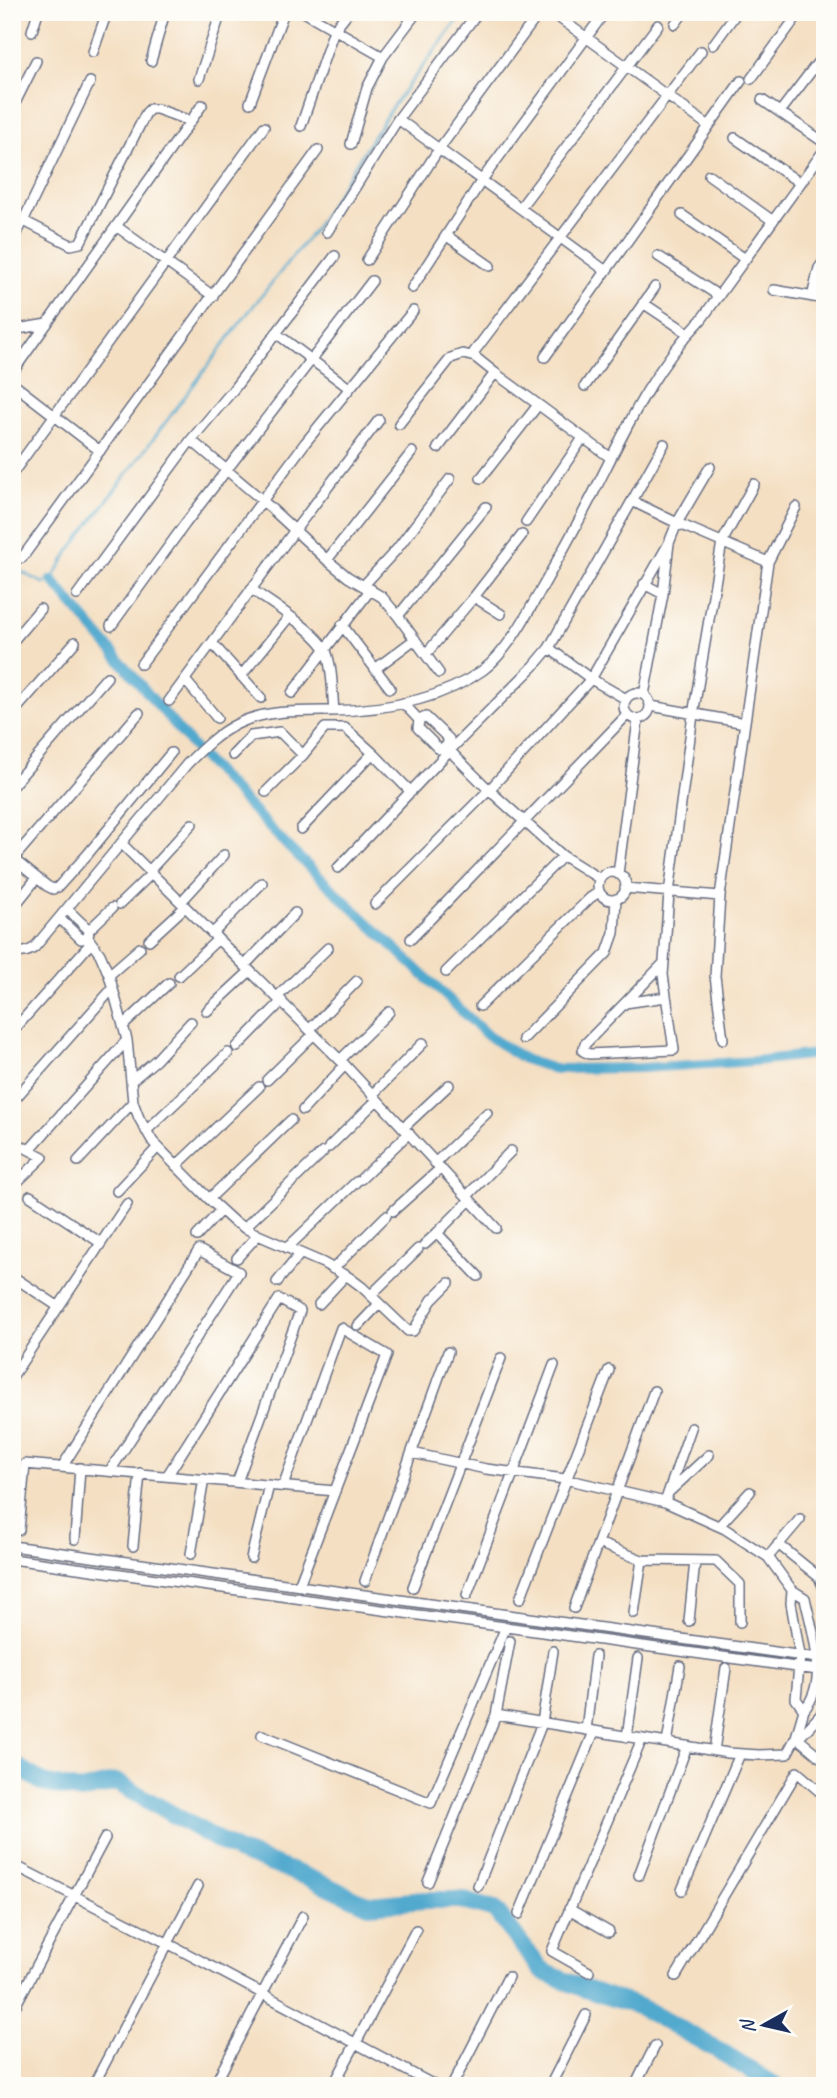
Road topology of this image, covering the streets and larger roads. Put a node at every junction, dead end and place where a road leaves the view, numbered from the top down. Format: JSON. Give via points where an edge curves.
{"nodes":[{"id":1,"x":38,"y":12,"type":"edge"},
{"id":2,"x":107,"y":12,"type":"edge"},
{"id":3,"x":165,"y":12,"type":"edge"},
{"id":4,"x":222,"y":12,"type":"edge"},
{"id":5,"x":284,"y":12,"type":"edge"},
{"id":6,"x":304,"y":12,"type":"edge"},
{"id":7,"x":348,"y":12,"type":"edge"},
{"id":8,"x":417,"y":12,"type":"edge"},
{"id":9,"x":478,"y":12,"type":"edge"},
{"id":10,"x":540,"y":12,"type":"edge"},
{"id":11,"x":551,"y":12,"type":"edge"},
{"id":12,"x":605,"y":12,"type":"edge"},
{"id":13,"x":684,"y":12,"type":"edge"},
{"id":14,"x":737,"y":12,"type":"edge"},
{"id":15,"x":800,"y":12,"type":"edge"},
{"id":16,"x":675,"y":24,"type":"dead end"},
{"id":17,"x":658,"y":25,"type":"dead end"},
{"id":18,"x":334,"y":30,"type":"junction"},
{"id":19,"x":32,"y":31,"type":"dead end"},
{"id":20,"x":586,"y":38,"type":"junction"},
{"id":21,"x":713,"y":45,"type":"dead end"},
{"id":22,"x":701,"y":51,"type":"dead end"},
{"id":23,"x":93,"y":52,"type":"dead end"},
{"id":24,"x":825,"y":53,"type":"edge"},
{"id":25,"x":383,"y":57,"type":"junction"},
{"id":26,"x":36,"y":61,"type":"dead end"},
{"id":27,"x":151,"y":61,"type":"dead end"},
{"id":28,"x":627,"y":67,"type":"junction"},
{"id":29,"x":200,"y":79,"type":"dead end"},
{"id":30,"x":90,"y":82,"type":"dead end"},
{"id":31,"x":667,"y":96,"type":"junction"},
{"id":32,"x":762,"y":100,"type":"dead end"},
{"id":33,"x":250,"y":103,"type":"dead end"},
{"id":34,"x":202,"y":105,"type":"dead end"},
{"id":35,"x":12,"y":109,"type":"edge"},
{"id":36,"x":780,"y":112,"type":"junction"},
{"id":37,"x":398,"y":119,"type":"junction"},
{"id":38,"x":190,"y":121,"type":"junction"},
{"id":39,"x":301,"y":125,"type":"dead end"},
{"id":40,"x":709,"y":126,"type":"junction"},
{"id":41,"x":264,"y":127,"type":"dead end"},
{"id":42,"x":735,"y":138,"type":"dead end"},
{"id":43,"x":825,"y":143,"type":"edge"},
{"id":44,"x":351,"y":144,"type":"dead end"},
{"id":45,"x":439,"y":149,"type":"junction"},
{"id":46,"x":825,"y":149,"type":"edge"},
{"id":47,"x":318,"y":150,"type":"dead end"},
{"id":48,"x":709,"y":175,"type":"dead end"},
{"id":49,"x":482,"y":180,"type":"junction"},
{"id":50,"x":800,"y":183,"type":"junction"},
{"id":51,"x":520,"y":208,"type":"junction"},
{"id":52,"x":12,"y":215,"type":"edge"},
{"id":53,"x":682,"y":215,"type":"dead end"},
{"id":54,"x":24,"y":221,"type":"junction"},
{"id":55,"x":773,"y":221,"type":"junction"},
{"id":56,"x":116,"y":226,"type":"junction"},
{"id":57,"x":327,"y":232,"type":"dead end"},
{"id":58,"x":447,"y":236,"type":"junction"},
{"id":59,"x":560,"y":237,"type":"junction"},
{"id":60,"x":12,"y":244,"type":"edge"},
{"id":61,"x":335,"y":256,"type":"dead end"},
{"id":62,"x":659,"y":256,"type":"dead end"},
{"id":63,"x":745,"y":259,"type":"junction"},
{"id":64,"x":367,"y":260,"type":"dead end"},
{"id":65,"x":825,"y":260,"type":"edge"},
{"id":66,"x":166,"y":262,"type":"junction"},
{"id":67,"x":490,"y":266,"type":"dead end"},
{"id":68,"x":606,"y":271,"type":"junction"},
{"id":69,"x":372,"y":281,"type":"dead end"},
{"id":70,"x":655,"y":287,"type":"dead end"},
{"id":71,"x":412,"y":288,"type":"dead end"},
{"id":72,"x":774,"y":290,"type":"dead end"},
{"id":73,"x":213,"y":296,"type":"junction"},
{"id":74,"x":719,"y":296,"type":"junction"},
{"id":75,"x":812,"y":297,"type":"junction"},
{"id":76,"x":825,"y":299,"type":"edge"},
{"id":77,"x":643,"y":303,"type":"junction"},
{"id":78,"x":413,"y":311,"type":"dead end"},
{"id":79,"x":47,"y":324,"type":"junction"},
{"id":80,"x":12,"y":330,"type":"edge"},
{"id":81,"x":276,"y":333,"type":"junction"},
{"id":82,"x":688,"y":334,"type":"junction"},
{"id":83,"x":475,"y":357,"type":"junction"},
{"id":84,"x":545,"y":358,"type":"dead end"},
{"id":85,"x":311,"y":360,"type":"junction"},
{"id":86,"x":12,"y":373,"type":"edge"},
{"id":87,"x":495,"y":373,"type":"junction"},
{"id":88,"x":12,"y":383,"type":"edge"},
{"id":89,"x":585,"y":386,"type":"dead end"},
{"id":90,"x":349,"y":388,"type":"junction"},
{"id":91,"x":538,"y":405,"type":"junction"},
{"id":92,"x":54,"y":416,"type":"junction"},
{"id":93,"x":379,"y":420,"type":"dead end"},
{"id":94,"x":399,"y":424,"type":"dead end"},
{"id":95,"x":583,"y":438,"type":"junction"},
{"id":96,"x":191,"y":440,"type":"junction"},
{"id":97,"x":664,"y":444,"type":"dead end"},
{"id":98,"x":439,"y":449,"type":"dead end"},
{"id":99,"x":100,"y":452,"type":"junction"},
{"id":100,"x":412,"y":452,"type":"dead end"},
{"id":101,"x":611,"y":458,"type":"junction"},
{"id":102,"x":710,"y":467,"type":"dead end"},
{"id":103,"x":227,"y":470,"type":"junction"},
{"id":104,"x":12,"y":474,"type":"edge"},
{"id":105,"x":481,"y":478,"type":"dead end"},
{"id":106,"x":450,"y":479,"type":"dead end"},
{"id":107,"x":754,"y":484,"type":"dead end"},
{"id":108,"x":262,"y":500,"type":"junction"},
{"id":109,"x":632,"y":501,"type":"junction"},
{"id":110,"x":486,"y":507,"type":"dead end"},
{"id":111,"x":796,"y":507,"type":"dead end"},
{"id":112,"x":526,"y":522,"type":"dead end"},
{"id":113,"x":677,"y":523,"type":"junction"},
{"id":114,"x":295,"y":530,"type":"junction"},
{"id":115,"x":522,"y":535,"type":"dead end"},
{"id":116,"x":722,"y":542,"type":"junction"},
{"id":117,"x":669,"y":543,"type":"junction"},
{"id":118,"x":22,"y":558,"type":"dead end"},
{"id":119,"x":327,"y":560,"type":"junction"},
{"id":120,"x":768,"y":562,"type":"junction"},
{"id":121,"x":644,"y":584,"type":"junction"},
{"id":122,"x":367,"y":587,"type":"junction"},
{"id":123,"x":251,"y":589,"type":"junction"},
{"id":124,"x":663,"y":594,"type":"junction"},
{"id":125,"x":77,"y":595,"type":"dead end"},
{"id":126,"x":474,"y":597,"type":"junction"},
{"id":127,"x":40,"y":609,"type":"dead end"},
{"id":128,"x":501,"y":614,"type":"dead end"},
{"id":129,"x":398,"y":616,"type":"junction"},
{"id":130,"x":289,"y":617,"type":"junction"},
{"id":131,"x":342,"y":625,"type":"junction"},
{"id":132,"x":111,"y":626,"type":"dead end"},
{"id":133,"x":415,"y":639,"type":"junction"},
{"id":134,"x":12,"y":642,"type":"edge"},
{"id":135,"x":75,"y":642,"type":"dead end"},
{"id":136,"x":212,"y":643,"type":"junction"},
{"id":137,"x":549,"y":648,"type":"junction"},
{"id":138,"x":325,"y":649,"type":"junction"},
{"id":139,"x":426,"y":654,"type":"junction"},
{"id":140,"x":141,"y":664,"type":"dead end"},
{"id":141,"x":375,"y":669,"type":"junction"},
{"id":142,"x":439,"y":673,"type":"dead end"},
{"id":143,"x":241,"y":676,"type":"junction"},
{"id":144,"x":107,"y":677,"type":"dead end"},
{"id":145,"x":591,"y":679,"type":"junction"},
{"id":146,"x":185,"y":680,"type":"junction"},
{"id":147,"x":390,"y":688,"type":"dead end"},
{"id":148,"x":292,"y":693,"type":"dead end"},
{"id":149,"x":645,"y":695,"type":"junction"},
{"id":150,"x":261,"y":698,"type":"dead end"},
{"id":151,"x":626,"y":699,"type":"junction"},
{"id":152,"x":169,"y":701,"type":"dead end"},
{"id":153,"x":403,"y":703,"type":"junction"},
{"id":154,"x":651,"y":706,"type":"junction"},
{"id":155,"x":334,"y":711,"type":"junction"},
{"id":156,"x":139,"y":713,"type":"dead end"},
{"id":157,"x":12,"y":714,"type":"edge"},
{"id":158,"x":627,"y":715,"type":"junction"},
{"id":159,"x":693,"y":715,"type":"junction"},
{"id":160,"x":218,"y":718,"type":"dead end"},
{"id":161,"x":638,"y":720,"type":"junction"},
{"id":162,"x":745,"y":723,"type":"junction"},
{"id":163,"x":448,"y":749,"type":"junction"},
{"id":164,"x":171,"y":753,"type":"dead end"},
{"id":165,"x":373,"y":753,"type":"junction"},
{"id":166,"x":233,"y":755,"type":"dead end"},
{"id":167,"x":303,"y":755,"type":"junction"},
{"id":168,"x":12,"y":786,"type":"edge"},
{"id":169,"x":489,"y":790,"type":"junction"},
{"id":170,"x":266,"y":792,"type":"dead end"},
{"id":171,"x":411,"y":792,"type":"junction"},
{"id":172,"x":524,"y":821,"type":"junction"},
{"id":173,"x":192,"y":824,"type":"dead end"},
{"id":174,"x":302,"y":829,"type":"dead end"},
{"id":175,"x":121,"y":843,"type":"junction"},
{"id":176,"x":224,"y":855,"type":"dead end"},
{"id":177,"x":563,"y":856,"type":"junction"},
{"id":178,"x":13,"y":858,"type":"edge"},
{"id":179,"x":338,"y":868,"type":"dead end"},
{"id":180,"x":150,"y":872,"type":"junction"},
{"id":181,"x":618,"y":874,"type":"junction"},
{"id":182,"x":36,"y":879,"type":"junction"},
{"id":183,"x":600,"y":879,"type":"junction"},
{"id":184,"x":262,"y":883,"type":"dead end"},
{"id":185,"x":625,"y":888,"type":"junction"},
{"id":186,"x":600,"y":892,"type":"junction"},
{"id":187,"x":669,"y":893,"type":"junction"},
{"id":188,"x":720,"y":896,"type":"junction"},
{"id":189,"x":616,"y":899,"type":"junction"},
{"id":190,"x":183,"y":904,"type":"junction"},
{"id":191,"x":375,"y":904,"type":"dead end"},
{"id":192,"x":12,"y":909,"type":"edge"},
{"id":193,"x":66,"y":909,"type":"junction"},
{"id":194,"x":295,"y":913,"type":"dead end"},
{"id":195,"x":59,"y":918,"type":"junction"},
{"id":196,"x":216,"y":936,"type":"junction"},
{"id":197,"x":89,"y":937,"type":"junction"},
{"id":198,"x":411,"y":939,"type":"dead end"},
{"id":199,"x":149,"y":940,"type":"dead end"},
{"id":200,"x":140,"y":948,"type":"dead end"},
{"id":201,"x":327,"y":948,"type":"dead end"},
{"id":202,"x":12,"y":951,"type":"edge"},
{"id":203,"x":664,"y":963,"type":"junction"},
{"id":204,"x":248,"y":968,"type":"junction"},
{"id":205,"x":446,"y":972,"type":"dead end"},
{"id":206,"x":109,"y":975,"type":"junction"},
{"id":207,"x":179,"y":976,"type":"dead end"},
{"id":208,"x":357,"y":981,"type":"dead end"},
{"id":209,"x":169,"y":983,"type":"dead end"},
{"id":210,"x":113,"y":988,"type":"junction"},
{"id":211,"x":666,"y":997,"type":"junction"},
{"id":212,"x":280,"y":999,"type":"junction"},
{"id":213,"x":625,"y":1003,"type":"junction"},
{"id":214,"x":480,"y":1006,"type":"dead end"},
{"id":215,"x":207,"y":1011,"type":"dead end"},
{"id":216,"x":389,"y":1012,"type":"dead end"},
{"id":217,"x":191,"y":1022,"type":"dead end"},
{"id":218,"x":124,"y":1025,"type":"junction"},
{"id":219,"x":312,"y":1031,"type":"junction"},
{"id":220,"x":12,"y":1032,"type":"edge"},
{"id":221,"x":523,"y":1039,"type":"dead end"},
{"id":222,"x":723,"y":1039,"type":"dead end"},
{"id":223,"x":127,"y":1040,"type":"junction"},
{"id":224,"x":423,"y":1043,"type":"dead end"},
{"id":225,"x":237,"y":1047,"type":"dead end"},
{"id":226,"x":228,"y":1053,"type":"dead end"},
{"id":227,"x":343,"y":1063,"type":"junction"},
{"id":228,"x":267,"y":1080,"type":"dead end"},
{"id":229,"x":131,"y":1081,"type":"junction"},
{"id":230,"x":449,"y":1085,"type":"dead end"},
{"id":231,"x":259,"y":1087,"type":"dead end"},
{"id":232,"x":375,"y":1097,"type":"junction"},
{"id":233,"x":12,"y":1102,"type":"edge"},
{"id":234,"x":133,"y":1102,"type":"junction"},
{"id":235,"x":303,"y":1110,"type":"dead end"},
{"id":236,"x":487,"y":1113,"type":"dead end"},
{"id":237,"x":291,"y":1120,"type":"dead end"},
{"id":238,"x":146,"y":1131,"type":"junction"},
{"id":239,"x":406,"y":1131,"type":"junction"},
{"id":240,"x":12,"y":1141,"type":"edge"},
{"id":241,"x":32,"y":1147,"type":"dead end"},
{"id":242,"x":158,"y":1147,"type":"junction"},
{"id":243,"x":511,"y":1151,"type":"dead end"},
{"id":244,"x":78,"y":1161,"type":"dead end"},
{"id":245,"x":438,"y":1165,"type":"junction"},
{"id":246,"x":176,"y":1166,"type":"junction"},
{"id":247,"x":12,"y":1187,"type":"edge"},
{"id":248,"x":117,"y":1191,"type":"dead end"},
{"id":249,"x":30,"y":1196,"type":"dead end"},
{"id":250,"x":469,"y":1198,"type":"junction"},
{"id":251,"x":209,"y":1199,"type":"junction"},
{"id":252,"x":127,"y":1205,"type":"dead end"},
{"id":253,"x":220,"y":1211,"type":"junction"},
{"id":254,"x":244,"y":1228,"type":"junction"},
{"id":255,"x":496,"y":1228,"type":"dead end"},
{"id":256,"x":437,"y":1233,"type":"junction"},
{"id":257,"x":258,"y":1235,"type":"junction"},
{"id":258,"x":197,"y":1236,"type":"dead end"},
{"id":259,"x":101,"y":1243,"type":"junction"},
{"id":260,"x":287,"y":1248,"type":"junction"},
{"id":261,"x":300,"y":1254,"type":"junction"},
{"id":262,"x":237,"y":1258,"type":"dead end"},
{"id":263,"x":333,"y":1269,"type":"junction"},
{"id":264,"x":346,"y":1275,"type":"junction"},
{"id":265,"x":12,"y":1276,"type":"edge"},
{"id":266,"x":478,"y":1276,"type":"dead end"},
{"id":267,"x":277,"y":1282,"type":"dead end"},
{"id":268,"x":449,"y":1283,"type":"dead end"},
{"id":269,"x":371,"y":1296,"type":"junction"},
{"id":270,"x":319,"y":1304,"type":"dead end"},
{"id":271,"x":379,"y":1304,"type":"junction"},
{"id":272,"x":58,"y":1307,"type":"junction"},
{"id":273,"x":358,"y":1326,"type":"dead end"},
{"id":274,"x":448,"y":1352,"type":"dead end"},
{"id":275,"x":501,"y":1358,"type":"dead end"},
{"id":276,"x":554,"y":1365,"type":"dead end"},
{"id":277,"x":609,"y":1370,"type":"dead end"},
{"id":278,"x":13,"y":1373,"type":"edge"},
{"id":279,"x":654,"y":1391,"type":"dead end"},
{"id":280,"x":691,"y":1428,"type":"dead end"},
{"id":281,"x":412,"y":1453,"type":"junction"},
{"id":282,"x":709,"y":1455,"type":"dead end"},
{"id":283,"x":461,"y":1463,"type":"junction"},
{"id":284,"x":62,"y":1467,"type":"junction"},
{"id":285,"x":80,"y":1468,"type":"junction"},
{"id":286,"x":110,"y":1471,"type":"junction"},
{"id":287,"x":514,"y":1472,"type":"junction"},
{"id":288,"x":140,"y":1474,"type":"junction"},
{"id":289,"x":167,"y":1476,"type":"junction"},
{"id":290,"x":204,"y":1479,"type":"junction"},
{"id":291,"x":566,"y":1479,"type":"junction"},
{"id":292,"x":237,"y":1482,"type":"junction"},
{"id":293,"x":269,"y":1485,"type":"junction"},
{"id":294,"x":284,"y":1486,"type":"junction"},
{"id":295,"x":335,"y":1491,"type":"junction"},
{"id":296,"x":617,"y":1491,"type":"junction"},
{"id":297,"x":750,"y":1492,"type":"dead end"},
{"id":298,"x":667,"y":1497,"type":"junction"},
{"id":299,"x":800,"y":1519,"type":"dead end"},
{"id":300,"x":719,"y":1526,"type":"junction"},
{"id":301,"x":19,"y":1530,"type":"dead end"},
{"id":302,"x":75,"y":1539,"type":"dead end"},
{"id":303,"x":598,"y":1544,"type":"junction"},
{"id":304,"x":778,"y":1544,"type":"junction"},
{"id":305,"x":12,"y":1546,"type":"edge"},
{"id":306,"x":133,"y":1546,"type":"dead end"},
{"id":307,"x":191,"y":1554,"type":"dead end"},
{"id":308,"x":768,"y":1557,"type":"junction"},
{"id":309,"x":251,"y":1558,"type":"dead end"},
{"id":310,"x":12,"y":1559,"type":"edge"},
{"id":311,"x":642,"y":1560,"type":"junction"},
{"id":312,"x":695,"y":1561,"type":"junction"},
{"id":313,"x":822,"y":1573,"type":"edge"},
{"id":314,"x":365,"y":1581,"type":"dead end"},
{"id":315,"x":299,"y":1585,"type":"junction"},
{"id":316,"x":413,"y":1587,"type":"dead end"},
{"id":317,"x":792,"y":1590,"type":"junction"},
{"id":318,"x":825,"y":1591,"type":"edge"},
{"id":319,"x":467,"y":1595,"type":"dead end"},
{"id":320,"x":520,"y":1599,"type":"dead end"},
{"id":321,"x":574,"y":1608,"type":"dead end"},
{"id":322,"x":635,"y":1613,"type":"dead end"},
{"id":323,"x":689,"y":1621,"type":"dead end"},
{"id":324,"x":740,"y":1622,"type":"dead end"},
{"id":325,"x":505,"y":1629,"type":"junction"},
{"id":326,"x":610,"y":1629,"type":"junction"},
{"id":327,"x":510,"y":1641,"type":"dead end"},
{"id":328,"x":608,"y":1641,"type":"junction"},
{"id":329,"x":553,"y":1651,"type":"dead end"},
{"id":330,"x":800,"y":1655,"type":"junction"},
{"id":331,"x":595,"y":1656,"type":"dead end"},
{"id":332,"x":638,"y":1658,"type":"dead end"},
{"id":333,"x":821,"y":1658,"type":"edge"},
{"id":334,"x":680,"y":1666,"type":"dead end"},
{"id":335,"x":726,"y":1668,"type":"dead end"},
{"id":336,"x":798,"y":1668,"type":"junction"},
{"id":337,"x":821,"y":1671,"type":"edge"},
{"id":338,"x":804,"y":1710,"type":"junction"},
{"id":339,"x":825,"y":1710,"type":"edge"},
{"id":340,"x":496,"y":1716,"type":"junction"},
{"id":341,"x":542,"y":1723,"type":"junction"},
{"id":342,"x":590,"y":1731,"type":"junction"},
{"id":343,"x":262,"y":1735,"type":"dead end"},
{"id":344,"x":626,"y":1737,"type":"junction"},
{"id":345,"x":797,"y":1738,"type":"junction"},
{"id":346,"x":642,"y":1739,"type":"junction"},
{"id":347,"x":667,"y":1743,"type":"junction"},
{"id":348,"x":687,"y":1746,"type":"junction"},
{"id":349,"x":713,"y":1751,"type":"junction"},
{"id":350,"x":740,"y":1754,"type":"junction"},
{"id":351,"x":825,"y":1761,"type":"edge"},
{"id":352,"x":825,"y":1796,"type":"edge"},
{"id":353,"x":104,"y":1838,"type":"dead end"},
{"id":354,"x":12,"y":1864,"type":"edge"},
{"id":355,"x":639,"y":1875,"type":"dead end"},
{"id":356,"x":428,"y":1882,"type":"dead end"},
{"id":357,"x":198,"y":1886,"type":"dead end"},
{"id":358,"x":478,"y":1886,"type":"dead end"},
{"id":359,"x":682,"y":1890,"type":"dead end"},
{"id":360,"x":74,"y":1895,"type":"junction"},
{"id":361,"x":569,"y":1909,"type":"junction"},
{"id":362,"x":519,"y":1914,"type":"dead end"},
{"id":363,"x":303,"y":1916,"type":"dead end"},
{"id":364,"x":416,"y":1930,"type":"dead end"},
{"id":365,"x":610,"y":1932,"type":"dead end"},
{"id":366,"x":169,"y":1944,"type":"junction"},
{"id":367,"x":589,"y":1972,"type":"dead end"},
{"id":368,"x":676,"y":1976,"type":"dead end"},
{"id":369,"x":508,"y":1977,"type":"dead end"},
{"id":370,"x":262,"y":1993,"type":"junction"},
{"id":371,"x":12,"y":2012,"type":"edge"},
{"id":372,"x":586,"y":2015,"type":"dead end"},
{"id":373,"x":356,"y":2043,"type":"junction"},
{"id":374,"x":655,"y":2046,"type":"dead end"},
{"id":375,"x":93,"y":2086,"type":"edge"},
{"id":376,"x":214,"y":2086,"type":"edge"},
{"id":377,"x":333,"y":2086,"type":"edge"},
{"id":378,"x":436,"y":2086,"type":"edge"},
{"id":379,"x":452,"y":2086,"type":"edge"},
{"id":380,"x":550,"y":2086,"type":"edge"},
{"id":381,"x":635,"y":2086,"type":"edge"}],
"edges":[{"from":1,"to":19,"type":"street"},
{"from":2,"to":23,"type":"street"},
{"from":3,"to":27,"type":"street"},
{"from":4,"to":29,"type":"street"},
{"from":5,"to":33,"type":"street"},
{"from":6,"to":18,"type":"street"},
{"from":7,"to":18,"type":"street"},
{"from":8,"to":25,"type":"street"},
{"from":9,"to":37,"type":"street"},
{"from":10,"to":45,"type":"street"},
{"from":11,"to":20,"type":"street"},
{"from":12,"to":20,"type":"street"},
{"from":13,"to":16,"type":"street"},
{"from":14,"to":21,"type":"street"},
{"from":15,"to":40,"type":"street"},
{"from":17,"to":28,"type":"street"},
{"from":18,"to":25,"type":"street"},
{"from":18,"to":39,"type":"street"},
{"from":20,"to":28,"type":"street"},
{"from":20,"to":49,"type":"street"},
{"from":22,"to":31,"type":"street"},
{"from":24,"to":36,"type":"street"},
{"from":25,"to":44,"type":"street","via":[[367,88]]},
{"from":26,"to":35,"type":"street"},
{"from":28,"to":31,"type":"street"},
{"from":28,"to":51,"type":"street"},
{"from":30,"to":54,"type":"street"},
{"from":31,"to":40,"type":"street"},
{"from":31,"to":59,"type":"street"},
{"from":32,"to":36,"type":"street"},
{"from":34,"to":38,"type":"street"},
{"from":36,"to":43,"type":"street"},
{"from":37,"to":45,"type":"street"},
{"from":37,"to":57,"type":"street"},
{"from":38,"to":54,"type":"street","via":[[157,109],[146,113],[80,243],[71,245]]},
{"from":38,"to":56,"type":"street"},
{"from":40,"to":68,"type":"street"},
{"from":41,"to":66,"type":"street"},
{"from":42,"to":50,"type":"street"},
{"from":45,"to":49,"type":"street"},
{"from":45,"to":64,"type":"street"},
{"from":46,"to":50,"type":"street"},
{"from":47,"to":73,"type":"street"},
{"from":48,"to":55,"type":"street"},
{"from":49,"to":51,"type":"street"},
{"from":49,"to":58,"type":"street"},
{"from":50,"to":55,"type":"street"},
{"from":51,"to":59,"type":"street"},
{"from":52,"to":54,"type":"street"},
{"from":53,"to":63,"type":"street"},
{"from":54,"to":60,"type":"street"},
{"from":55,"to":63,"type":"street"},
{"from":56,"to":66,"type":"street"},
{"from":56,"to":79,"type":"street"},
{"from":58,"to":67,"type":"street"},
{"from":58,"to":71,"type":"street"},
{"from":59,"to":68,"type":"street"},
{"from":59,"to":83,"type":"street","via":[[478,345]]},
{"from":61,"to":81,"type":"street"},
{"from":62,"to":74,"type":"street"},
{"from":63,"to":74,"type":"street"},
{"from":65,"to":75,"type":"street"},
{"from":66,"to":73,"type":"street"},
{"from":66,"to":92,"type":"street"},
{"from":68,"to":84,"type":"street"},
{"from":69,"to":85,"type":"street"},
{"from":70,"to":77,"type":"street"},
{"from":72,"to":75,"type":"street"},
{"from":73,"to":99,"type":"street"},
{"from":74,"to":82,"type":"street"},
{"from":75,"to":76,"type":"street"},
{"from":77,"to":82,"type":"street"},
{"from":77,"to":89,"type":"street"},
{"from":78,"to":90,"type":"street"},
{"from":79,"to":80,"type":"street"},
{"from":79,"to":86,"type":"street"},
{"from":81,"to":85,"type":"street"},
{"from":81,"to":96,"type":"street"},
{"from":82,"to":101,"type":"street","via":[[639,402]]},
{"from":83,"to":87,"type":"street"},
{"from":83,"to":94,"type":"street","via":[[451,358]]},
{"from":85,"to":90,"type":"street"},
{"from":85,"to":103,"type":"street"},
{"from":87,"to":91,"type":"street"},
{"from":87,"to":98,"type":"street"},
{"from":88,"to":92,"type":"street"},
{"from":90,"to":108,"type":"street"},
{"from":91,"to":95,"type":"street"},
{"from":91,"to":105,"type":"street"},
{"from":92,"to":99,"type":"street"},
{"from":92,"to":104,"type":"street"},
{"from":93,"to":114,"type":"street"},
{"from":95,"to":101,"type":"street"},
{"from":95,"to":112,"type":"street"},
{"from":96,"to":103,"type":"street"},
{"from":96,"to":125,"type":"street"},
{"from":97,"to":109,"type":"street"},
{"from":99,"to":118,"type":"street"},
{"from":100,"to":119,"type":"street"},
{"from":101,"to":153,"type":"street","via":[[530,609],[498,654],[466,680]]},
{"from":102,"to":113,"type":"street"},
{"from":103,"to":108,"type":"street"},
{"from":103,"to":132,"type":"street"},
{"from":106,"to":122,"type":"street"},
{"from":107,"to":116,"type":"street"},
{"from":108,"to":114,"type":"street"},
{"from":108,"to":140,"type":"street"},
{"from":109,"to":113,"type":"street"},
{"from":109,"to":137,"type":"street"},
{"from":110,"to":129,"type":"street"},
{"from":111,"to":120,"type":"street"},
{"from":113,"to":116,"type":"street"},
{"from":113,"to":117,"type":"street"},
{"from":114,"to":119,"type":"street"},
{"from":114,"to":123,"type":"street"},
{"from":115,"to":126,"type":"street"},
{"from":116,"to":120,"type":"street"},
{"from":116,"to":159,"type":"street"},
{"from":117,"to":121,"type":"street"},
{"from":117,"to":124,"type":"street"},
{"from":119,"to":122,"type":"street"},
{"from":120,"to":162,"type":"street"},
{"from":121,"to":124,"type":"street"},
{"from":121,"to":145,"type":"street"},
{"from":122,"to":129,"type":"street"},
{"from":122,"to":131,"type":"street"},
{"from":123,"to":130,"type":"street"},
{"from":123,"to":136,"type":"street"},
{"from":124,"to":149,"type":"street"},
{"from":126,"to":128,"type":"street"},
{"from":126,"to":139,"type":"street"},
{"from":127,"to":134,"type":"street"},
{"from":129,"to":133,"type":"street"},
{"from":130,"to":138,"type":"street"},
{"from":130,"to":143,"type":"street"},
{"from":131,"to":138,"type":"street"},
{"from":131,"to":141,"type":"street"},
{"from":133,"to":139,"type":"street"},
{"from":133,"to":141,"type":"street"},
{"from":135,"to":157,"type":"street"},
{"from":136,"to":143,"type":"street"},
{"from":136,"to":146,"type":"street"},
{"from":137,"to":145,"type":"street"},
{"from":137,"to":163,"type":"street"},
{"from":138,"to":148,"type":"street"},
{"from":138,"to":155,"type":"street"},
{"from":139,"to":142,"type":"street"},
{"from":141,"to":147,"type":"street"},
{"from":143,"to":150,"type":"street"},
{"from":144,"to":168,"type":"street"},
{"from":145,"to":151,"type":"street"},
{"from":145,"to":169,"type":"street"},
{"from":146,"to":152,"type":"street"},
{"from":146,"to":160,"type":"street"},
{"from":149,"to":151,"type":"street"},
{"from":149,"to":154,"type":"street"},
{"from":151,"to":158,"type":"street"},
{"from":153,"to":155,"type":"street"},
{"from":153,"to":163,"type":"street","via":[[419,720],[426,717],[449,739]]},
{"from":154,"to":159,"type":"street"},
{"from":154,"to":161,"type":"street","via":[[649,714]]},
{"from":155,"to":175,"type":"street","via":[[299,711],[236,724],[187,764]]},
{"from":156,"to":178,"type":"street"},
{"from":158,"to":161,"type":"street"},
{"from":158,"to":172,"type":"street"},
{"from":159,"to":162,"type":"street"},
{"from":159,"to":187,"type":"street"},
{"from":161,"to":181,"type":"street"},
{"from":162,"to":188,"type":"street"},
{"from":163,"to":169,"type":"street"},
{"from":163,"to":171,"type":"street"},
{"from":164,"to":182,"type":"street","via":[[58,887],[53,889]]},
{"from":165,"to":167,"type":"street","via":[[345,728],[325,728]]},
{"from":165,"to":171,"type":"street"},
{"from":165,"to":174,"type":"street"},
{"from":166,"to":167,"type":"street","via":[[251,736],[279,732]]},
{"from":167,"to":170,"type":"street"},
{"from":169,"to":172,"type":"street"},
{"from":169,"to":191,"type":"street"},
{"from":171,"to":179,"type":"street"},
{"from":172,"to":177,"type":"street"},
{"from":172,"to":198,"type":"street"},
{"from":173,"to":180,"type":"street"},
{"from":175,"to":180,"type":"street"},
{"from":175,"to":193,"type":"street"},
{"from":176,"to":190,"type":"street"},
{"from":177,"to":183,"type":"street"},
{"from":177,"to":205,"type":"street"},
{"from":178,"to":182,"type":"street"},
{"from":180,"to":190,"type":"street"},
{"from":180,"to":197,"type":"street"},
{"from":181,"to":183,"type":"street","via":[[606,873]]},
{"from":181,"to":185,"type":"street"},
{"from":182,"to":192,"type":"street"},
{"from":183,"to":186,"type":"street"},
{"from":184,"to":196,"type":"street"},
{"from":185,"to":187,"type":"street"},
{"from":185,"to":189,"type":"street"},
{"from":186,"to":189,"type":"street"},
{"from":186,"to":214,"type":"street"},
{"from":187,"to":188,"type":"street"},
{"from":187,"to":203,"type":"street"},
{"from":188,"to":222,"type":"street","via":[[715,976]]},
{"from":189,"to":221,"type":"street","via":[[614,933],[607,953]]},
{"from":190,"to":196,"type":"street"},
{"from":190,"to":199,"type":"street"},
{"from":193,"to":195,"type":"street"},
{"from":193,"to":197,"type":"street"},
{"from":194,"to":204,"type":"street"},
{"from":195,"to":197,"type":"street","via":[[81,939]]},
{"from":195,"to":202,"type":"street","via":[[29,952]]},
{"from":196,"to":204,"type":"street"},
{"from":196,"to":207,"type":"street"},
{"from":197,"to":206,"type":"street"},
{"from":197,"to":220,"type":"street"},
{"from":200,"to":206,"type":"street"},
{"from":201,"to":212,"type":"street"},
{"from":203,"to":211,"type":"street"},
{"from":203,"to":213,"type":"street"},
{"from":204,"to":212,"type":"street"},
{"from":204,"to":215,"type":"street"},
{"from":206,"to":210,"type":"street"},
{"from":208,"to":219,"type":"street"},
{"from":209,"to":218,"type":"street"},
{"from":210,"to":218,"type":"street"},
{"from":210,"to":233,"type":"street"},
{"from":211,"to":213,"type":"street"},
{"from":211,"to":213,"type":"street","via":[[674,1049],[583,1051]]},
{"from":212,"to":219,"type":"street"},
{"from":212,"to":225,"type":"street"},
{"from":216,"to":227,"type":"street"},
{"from":217,"to":229,"type":"street"},
{"from":218,"to":223,"type":"street"},
{"from":219,"to":227,"type":"street"},
{"from":219,"to":228,"type":"street"},
{"from":223,"to":229,"type":"street"},
{"from":223,"to":241,"type":"street"},
{"from":224,"to":232,"type":"street"},
{"from":226,"to":238,"type":"street"},
{"from":227,"to":232,"type":"street"},
{"from":227,"to":235,"type":"street"},
{"from":229,"to":234,"type":"street"},
{"from":230,"to":239,"type":"street"},
{"from":231,"to":246,"type":"street"},
{"from":232,"to":239,"type":"street"},
{"from":232,"to":254,"type":"street"},
{"from":234,"to":238,"type":"street"},
{"from":234,"to":244,"type":"street"},
{"from":236,"to":245,"type":"street"},
{"from":237,"to":251,"type":"street"},
{"from":238,"to":242,"type":"street"},
{"from":239,"to":245,"type":"street"},
{"from":239,"to":260,"type":"street"},
{"from":240,"to":247,"type":"street","via":[[43,1157]]},
{"from":242,"to":246,"type":"street"},
{"from":242,"to":248,"type":"street"},
{"from":243,"to":250,"type":"street"},
{"from":245,"to":250,"type":"street"},
{"from":245,"to":263,"type":"street"},
{"from":246,"to":251,"type":"street"},
{"from":249,"to":259,"type":"street"},
{"from":250,"to":255,"type":"street"},
{"from":250,"to":256,"type":"street"},
{"from":251,"to":253,"type":"street"},
{"from":252,"to":259,"type":"street"},
{"from":253,"to":254,"type":"street"},
{"from":253,"to":258,"type":"street"},
{"from":254,"to":257,"type":"street"},
{"from":256,"to":266,"type":"street"},
{"from":256,"to":269,"type":"street"},
{"from":257,"to":260,"type":"street"},
{"from":257,"to":262,"type":"street"},
{"from":259,"to":272,"type":"street"},
{"from":260,"to":261,"type":"street"},
{"from":261,"to":263,"type":"street"},
{"from":261,"to":267,"type":"street"},
{"from":263,"to":264,"type":"street"},
{"from":264,"to":269,"type":"street"},
{"from":264,"to":270,"type":"street"},
{"from":265,"to":272,"type":"street"},
{"from":268,"to":271,"type":"street","via":[[413,1331]]},
{"from":269,"to":271,"type":"street"},
{"from":271,"to":273,"type":"street"},
{"from":272,"to":278,"type":"street"},
{"from":274,"to":281,"type":"street"},
{"from":275,"to":283,"type":"street"},
{"from":276,"to":287,"type":"street"},
{"from":277,"to":291,"type":"street"},
{"from":279,"to":296,"type":"street"},
{"from":280,"to":298,"type":"street"},
{"from":281,"to":283,"type":"street"},
{"from":281,"to":314,"type":"street"},
{"from":282,"to":298,"type":"street"},
{"from":283,"to":287,"type":"street"},
{"from":283,"to":316,"type":"street"},
{"from":284,"to":285,"type":"street"},
{"from":284,"to":286,"type":"street","via":[[199,1250],[239,1272]]},
{"from":284,"to":301,"type":"street","via":[[25,1464]]},
{"from":285,"to":286,"type":"street"},
{"from":285,"to":302,"type":"street"},
{"from":286,"to":288,"type":"street"},
{"from":287,"to":291,"type":"street"},
{"from":287,"to":319,"type":"street"},
{"from":288,"to":289,"type":"street"},
{"from":288,"to":306,"type":"street"},
{"from":289,"to":290,"type":"street"},
{"from":289,"to":292,"type":"street","via":[[279,1299],[300,1311]]},
{"from":290,"to":292,"type":"street"},
{"from":290,"to":307,"type":"street"},
{"from":291,"to":296,"type":"street"},
{"from":291,"to":320,"type":"street"},
{"from":292,"to":293,"type":"street"},
{"from":293,"to":294,"type":"street"},
{"from":293,"to":309,"type":"street"},
{"from":294,"to":295,"type":"street"},
{"from":294,"to":295,"type":"street","via":[[341,1328],[387,1355]]},
{"from":295,"to":315,"type":"street"},
{"from":296,"to":298,"type":"street"},
{"from":296,"to":303,"type":"street"},
{"from":297,"to":300,"type":"street"},
{"from":298,"to":300,"type":"street"},
{"from":299,"to":304,"type":"street"},
{"from":300,"to":308,"type":"street"},
{"from":303,"to":311,"type":"street"},
{"from":303,"to":321,"type":"street"},
{"from":304,"to":308,"type":"street"},
{"from":304,"to":313,"type":"street"},
{"from":305,"to":315,"type":"street"},
{"from":308,"to":317,"type":"street"},
{"from":310,"to":325,"type":"street"},
{"from":311,"to":312,"type":"street"},
{"from":311,"to":322,"type":"street"},
{"from":312,"to":323,"type":"street"},
{"from":312,"to":324,"type":"street","via":[[716,1561],[740,1584]]},
{"from":313,"to":318,"type":"street"},
{"from":315,"to":326,"type":"street"},
{"from":317,"to":330,"type":"street"},
{"from":317,"to":333,"type":"street","via":[[805,1598]]},
{"from":325,"to":328,"type":"street"},
{"from":325,"to":343,"type":"street","via":[[430,1803]]},
{"from":326,"to":328,"type":"street"},
{"from":326,"to":330,"type":"street"},
{"from":327,"to":340,"type":"street"},
{"from":328,"to":336,"type":"street"},
{"from":329,"to":341,"type":"street"},
{"from":330,"to":333,"type":"street"},
{"from":330,"to":336,"type":"street"},
{"from":331,"to":342,"type":"street"},
{"from":332,"to":344,"type":"street"},
{"from":333,"to":337,"type":"street"},
{"from":334,"to":347,"type":"street"},
{"from":335,"to":349,"type":"street"},
{"from":336,"to":337,"type":"street"},
{"from":336,"to":338,"type":"street","via":[[796,1699]]},
{"from":337,"to":338,"type":"street","via":[[813,1699]]},
{"from":338,"to":345,"type":"street"},
{"from":339,"to":345,"type":"street"},
{"from":340,"to":341,"type":"street"},
{"from":340,"to":356,"type":"street"},
{"from":341,"to":342,"type":"street"},
{"from":341,"to":358,"type":"street"},
{"from":342,"to":344,"type":"street"},
{"from":342,"to":362,"type":"street"},
{"from":344,"to":346,"type":"street"},
{"from":345,"to":350,"type":"street","via":[[787,1754]]},
{"from":345,"to":351,"type":"street"},
{"from":346,"to":347,"type":"street"},
{"from":346,"to":361,"type":"street"},
{"from":347,"to":348,"type":"street"},
{"from":348,"to":349,"type":"street"},
{"from":348,"to":355,"type":"street"},
{"from":349,"to":350,"type":"street"},
{"from":350,"to":359,"type":"street"},
{"from":352,"to":368,"type":"street","via":[[797,1772]]},
{"from":353,"to":360,"type":"street"},
{"from":354,"to":360,"type":"street"},
{"from":357,"to":366,"type":"street"},
{"from":360,"to":366,"type":"street"},
{"from":360,"to":371,"type":"street"},
{"from":361,"to":365,"type":"street"},
{"from":361,"to":367,"type":"street","via":[[552,1951]]},
{"from":363,"to":370,"type":"street"},
{"from":364,"to":373,"type":"street"},
{"from":366,"to":370,"type":"street"},
{"from":366,"to":375,"type":"street"},
{"from":369,"to":379,"type":"street"},
{"from":370,"to":373,"type":"street"},
{"from":370,"to":376,"type":"street"},
{"from":372,"to":380,"type":"street"},
{"from":373,"to":377,"type":"street"},
{"from":373,"to":378,"type":"street"},
{"from":374,"to":381,"type":"street"}]}
